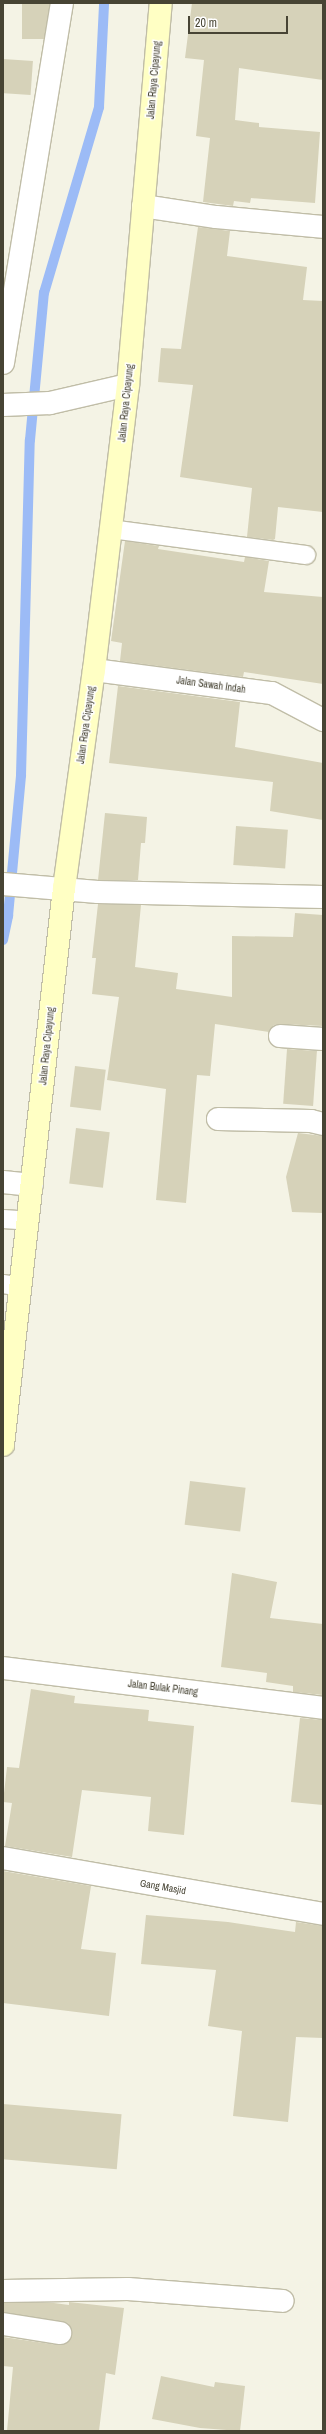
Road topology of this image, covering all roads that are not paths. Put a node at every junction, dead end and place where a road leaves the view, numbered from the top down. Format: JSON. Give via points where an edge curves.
{"nodes":[{"id":1,"x":62,"y":3,"type":"edge"},
{"id":2,"x":161,"y":3,"type":"edge"},
{"id":3,"x":143,"y":206,"type":"junction"},
{"id":4,"x":323,"y":227,"type":"edge"},
{"id":5,"x":3,"y":363,"type":"edge"},
{"id":6,"x":128,"y":385,"type":"junction"},
{"id":7,"x":6,"y":404,"type":"edge"},
{"id":8,"x":111,"y":529,"type":"junction"},
{"id":9,"x":306,"y":555,"type":"dead end"},
{"id":10,"x":94,"y":670,"type":"junction"},
{"id":11,"x":323,"y":720,"type":"edge"},
{"id":12,"x":3,"y":884,"type":"edge"},
{"id":13,"x":64,"y":888,"type":"junction"},
{"id":14,"x":323,"y":897,"type":"edge"},
{"id":15,"x":280,"y":1036,"type":"dead end"},
{"id":16,"x":323,"y":1039,"type":"edge"},
{"id":17,"x":218,"y":1119,"type":"dead end"},
{"id":18,"x":323,"y":1124,"type":"edge"},
{"id":19,"x":3,"y":1182,"type":"edge"},
{"id":20,"x":32,"y":1185,"type":"junction"},
{"id":21,"x":3,"y":1219,"type":"edge"},
{"id":22,"x":29,"y":1221,"type":"junction"},
{"id":23,"x":12,"y":1286,"type":"edge"},
{"id":24,"x":6,"y":1392,"type":"edge"},
{"id":25,"x":3,"y":1445,"type":"edge"},
{"id":26,"x":3,"y":1668,"type":"edge"},
{"id":27,"x":323,"y":1708,"type":"edge"},
{"id":28,"x":3,"y":1858,"type":"edge"},
{"id":29,"x":323,"y":1914,"type":"edge"},
{"id":30,"x":3,"y":2291,"type":"edge"},
{"id":31,"x":283,"y":2301,"type":"dead end"},
{"id":32,"x":3,"y":2324,"type":"edge"},
{"id":33,"x":60,"y":2333,"type":"dead end"}],
"edges":[{"from":1,"to":5,"type":"street"},
{"from":2,"to":3,"type":"main road","name":"Jalan Raya Cipayung"},
{"from":3,"to":4,"type":"street","via":[[216,217]]},
{"from":3,"to":6,"type":"main road","name":"Jalan Raya Cipayung"},
{"from":6,"to":7,"type":"street","via":[[50,402]]},
{"from":6,"to":8,"type":"main road","name":"Jalan Raya Cipayung"},
{"from":8,"to":9,"type":"lane"},
{"from":8,"to":10,"type":"main road","name":"Jalan Raya Cipayung"},
{"from":10,"to":11,"type":"street","name":"Jalan Sawah Indah","via":[[272,693]]},
{"from":10,"to":13,"type":"main road","name":"Jalan Raya Cipayung"},
{"from":12,"to":13,"type":"street"},
{"from":13,"to":14,"type":"street","via":[[98,892]]},
{"from":13,"to":20,"type":"main road","name":"Jalan Raya Cipayung"},
{"from":15,"to":16,"type":"street"},
{"from":17,"to":18,"type":"street","via":[[311,1121]]},
{"from":19,"to":20,"type":"street"},
{"from":20,"to":22,"type":"main road","name":"Jalan Raya Cipayung"},
{"from":21,"to":22,"type":"lane"},
{"from":22,"to":23,"type":"main road","name":"Jalan Raya Cipayung"},
{"from":23,"to":24,"type":"main road","name":"Jalan Raya Cipayung"},
{"from":24,"to":25,"type":"main road","name":"Jalan Raya Cipayung"},
{"from":26,"to":27,"type":"street","name":"Jalan Bulak Pinang"},
{"from":28,"to":29,"type":"street","name":"Gang Masjid"},
{"from":30,"to":31,"type":"street","via":[[128,2289]]},
{"from":32,"to":33,"type":"street"}]}
